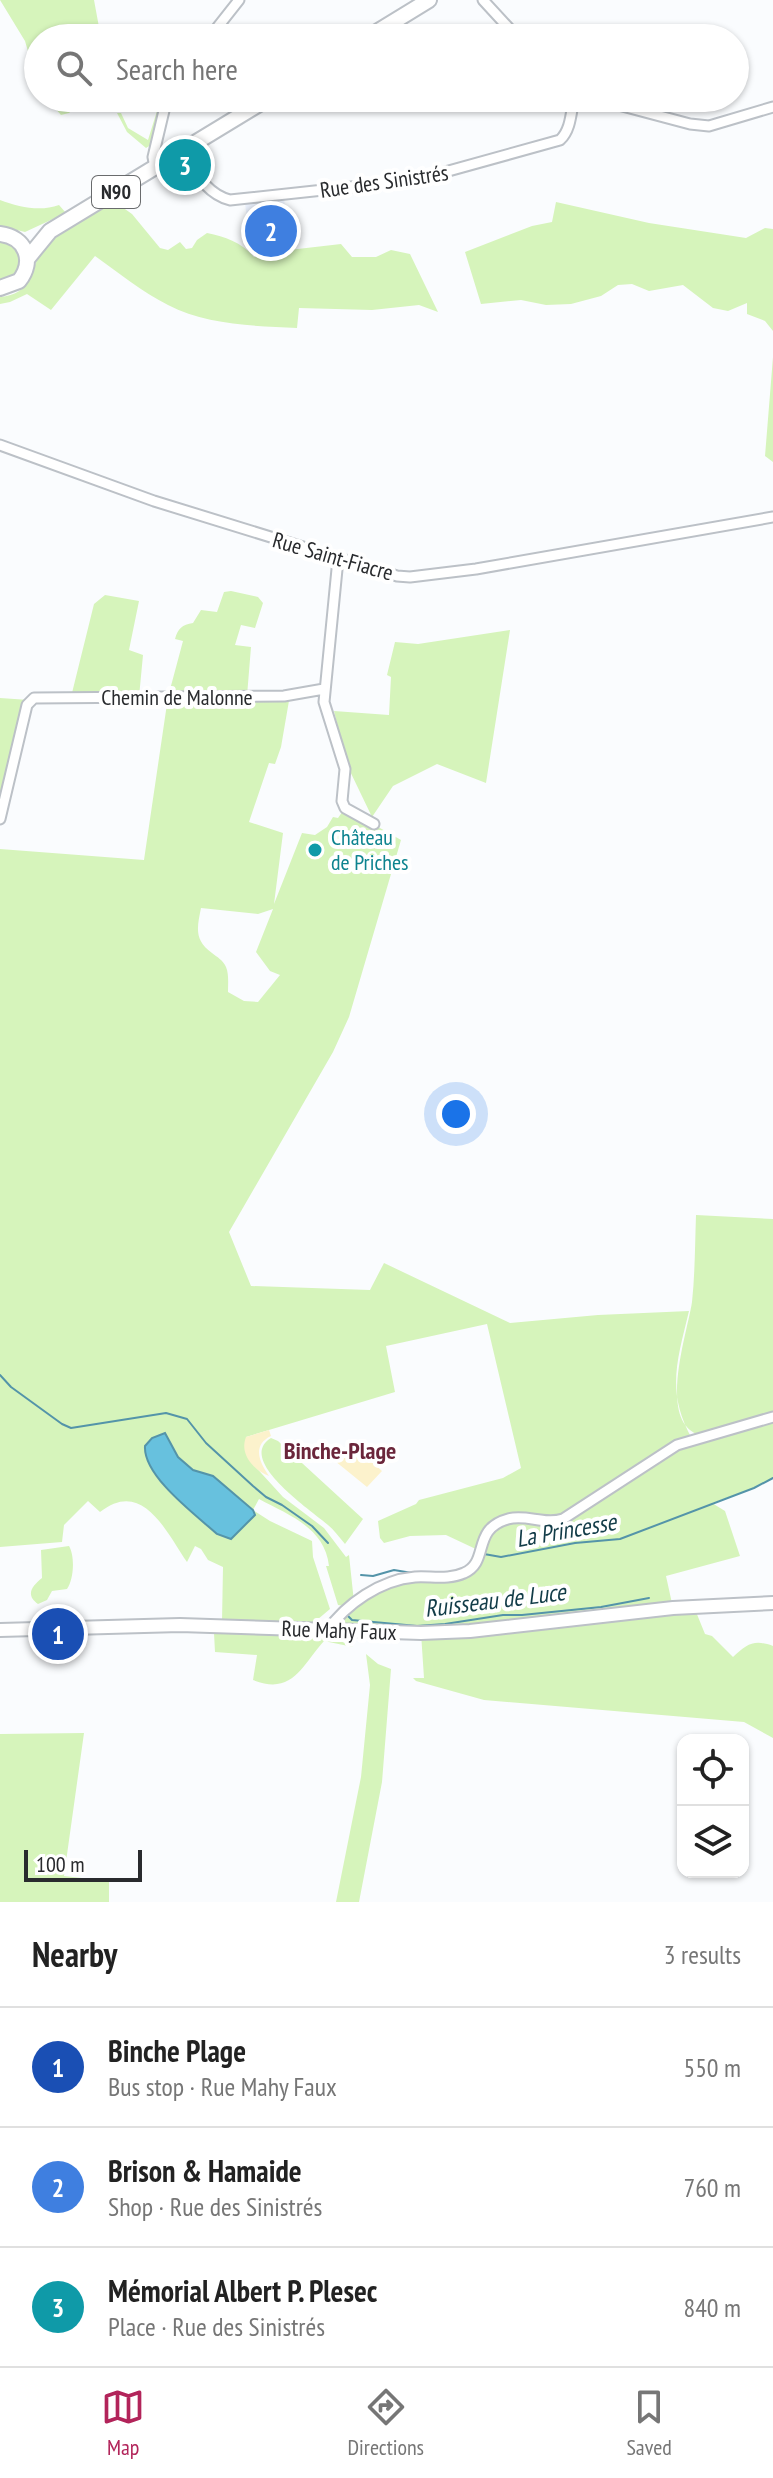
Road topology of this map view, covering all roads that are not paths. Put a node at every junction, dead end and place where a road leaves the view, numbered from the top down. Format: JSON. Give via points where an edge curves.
{"nodes":[{"id":1,"x":239,"y":0,"type":"edge"},
{"id":2,"x":429,"y":0,"type":"edge"},
{"id":3,"x":483,"y":0,"type":"edge"},
{"id":4,"x":220,"y":24,"type":"edge"},
{"id":5,"x":390,"y":24,"type":"edge"},
{"id":6,"x":505,"y":24,"type":"edge"},
{"id":7,"x":773,"y":107,"type":"edge"},
{"id":8,"x":163,"y":112,"type":"edge"},
{"id":9,"x":246,"y":112,"type":"edge"},
{"id":10,"x":571,"y":112,"type":"edge"},
{"id":11,"x":645,"y":112,"type":"edge"},
{"id":12,"x":182,"y":152,"type":"junction"},
{"id":13,"x":155,"y":168,"type":"junction"},
{"id":14,"x":50,"y":231,"type":"junction"},
{"id":15,"x":0,"y":234,"type":"edge"},
{"id":16,"x":16,"y":239,"type":"junction"},
{"id":17,"x":28,"y":258,"type":"junction"},
{"id":18,"x":0,"y":288,"type":"edge"},
{"id":19,"x":0,"y":445,"type":"edge"},
{"id":20,"x":773,"y":517,"type":"edge"},
{"id":21,"x":338,"y":559,"type":"junction"},
{"id":22,"x":324,"y":689,"type":"junction"},
{"id":23,"x":0,"y":819,"type":"edge"},
{"id":24,"x":374,"y":824,"type":"dead end"},
{"id":25,"x":773,"y":1417,"type":"edge"},
{"id":26,"x":773,"y":1603,"type":"edge"},
{"id":27,"x":0,"y":1630,"type":"edge"},
{"id":28,"x":327,"y":1631,"type":"junction"}],
"edges":[{"from":1,"to":4,"type":"street"},
{"from":2,"to":5,"type":"main road"},
{"from":3,"to":6,"type":"street"},
{"from":7,"to":11,"type":"street","via":[[709,126]]},
{"from":8,"to":13,"type":"street"},
{"from":9,"to":12,"type":"main road","number":"N90"},
{"from":10,"to":12,"type":"street","name":"Rue des Sinistrés","via":[[560,140],[416,180],[230,200],[206,187]]},
{"from":12,"to":13,"type":"main road","number":"N90"},
{"from":13,"to":14,"type":"main road","number":"N90"},
{"from":14,"to":16,"type":"main road","number":"N90"},
{"from":14,"to":17,"type":"main road","number":"N90"},
{"from":15,"to":16,"type":"main road"},
{"from":16,"to":17,"type":"main road"},
{"from":17,"to":18,"type":"main road","number":"N90","via":[[19,281]]},
{"from":19,"to":21,"type":"street","name":"Rue Saint-Fiacre"},
{"from":20,"to":21,"type":"street","name":"Rue Saint-Fiacre","via":[[421,576],[386,574]]},
{"from":21,"to":22,"type":"street"},
{"from":22,"to":23,"type":"street","name":"Chemin de Malonne","via":[[284,696],[29,700]]},
{"from":22,"to":24,"type":"street","via":[[345,769],[342,801]]},
{"from":25,"to":28,"type":"street","via":[[677,1445],[563,1519],[499,1522],[484,1537],[475,1567],[461,1575],[388,1584],[345,1609]]},
{"from":26,"to":28,"type":"street","name":"Rue Mahy Faux","via":[[673,1608],[470,1631]]},
{"from":27,"to":28,"type":"street","name":"Rue Mahy Faux","via":[[180,1625]]}]}
